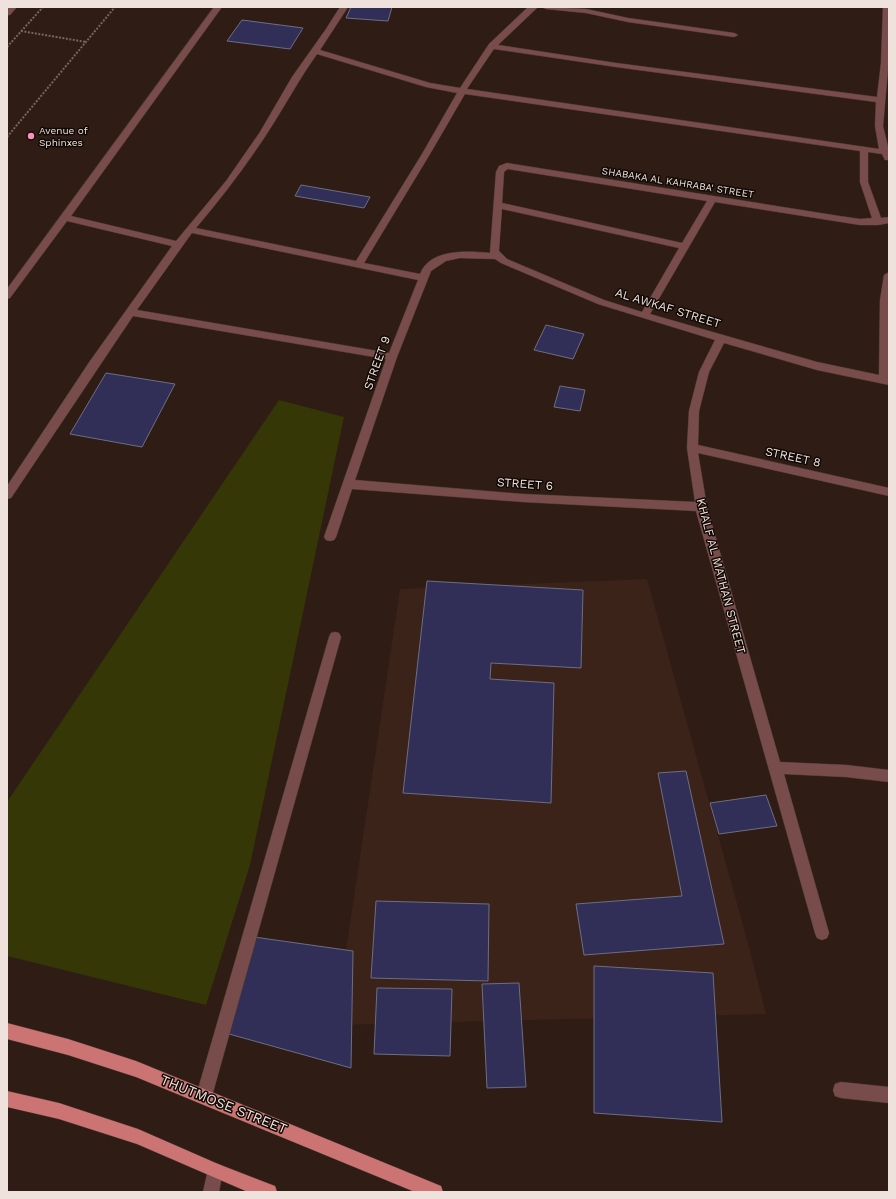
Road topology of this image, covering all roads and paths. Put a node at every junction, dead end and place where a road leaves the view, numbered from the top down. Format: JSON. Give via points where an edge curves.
{"nodes":[{"id":1,"x":13,"y":7,"type":"edge"},
{"id":2,"x":43,"y":7,"type":"edge"},
{"id":3,"x":115,"y":7,"type":"edge"},
{"id":4,"x":218,"y":7,"type":"edge"},
{"id":5,"x":344,"y":7,"type":"edge"},
{"id":6,"x":534,"y":7,"type":"edge"},
{"id":7,"x":546,"y":7,"type":"edge"},
{"id":8,"x":887,"y":7,"type":"edge"},
{"id":9,"x":588,"y":9,"type":"edge"},
{"id":10,"x":7,"y":13,"type":"edge"},
{"id":11,"x":21,"y":32,"type":"junction"},
{"id":12,"x":734,"y":35,"type":"dead end"},
{"id":13,"x":86,"y":42,"type":"junction"},
{"id":14,"x":492,"y":46,"type":"junction"},
{"id":15,"x":7,"y":47,"type":"edge"},
{"id":16,"x":315,"y":51,"type":"junction"},
{"id":17,"x":462,"y":91,"type":"junction"},
{"id":18,"x":880,"y":100,"type":"junction"},
{"id":19,"x":7,"y":137,"type":"edge"},
{"id":20,"x":864,"y":149,"type":"junction"},
{"id":21,"x":887,"y":155,"type":"edge"},
{"id":22,"x":712,"y":199,"type":"junction"},
{"id":23,"x":497,"y":205,"type":"junction"},
{"id":24,"x":65,"y":218,"type":"junction"},
{"id":25,"x":889,"y":220,"type":"edge"},
{"id":26,"x":878,"y":222,"type":"junction"},
{"id":27,"x":190,"y":230,"type":"junction"},
{"id":28,"x":178,"y":244,"type":"junction"},
{"id":29,"x":684,"y":246,"type":"junction"},
{"id":30,"x":497,"y":256,"type":"junction"},
{"id":31,"x":358,"y":265,"type":"junction"},
{"id":32,"x":889,"y":275,"type":"edge"},
{"id":33,"x":423,"y":278,"type":"junction"},
{"id":34,"x":7,"y":296,"type":"edge"},
{"id":35,"x":130,"y":312,"type":"junction"},
{"id":36,"x":644,"y":316,"type":"junction"},
{"id":37,"x":721,"y":338,"type":"junction"},
{"id":38,"x":392,"y":357,"type":"junction"},
{"id":39,"x":886,"y":381,"type":"edge"},
{"id":40,"x":692,"y":448,"type":"junction"},
{"id":41,"x":348,"y":484,"type":"junction"},
{"id":42,"x":889,"y":492,"type":"edge"},
{"id":43,"x":7,"y":495,"type":"edge"},
{"id":44,"x":701,"y":507,"type":"junction"},
{"id":45,"x":330,"y":537,"type":"dead end"},
{"id":46,"x":335,"y":637,"type":"dead end"},
{"id":47,"x":774,"y":768,"type":"junction"},
{"id":48,"x":889,"y":776,"type":"edge"},
{"id":49,"x":822,"y":933,"type":"dead end"},
{"id":50,"x":7,"y":1031,"type":"edge"},
{"id":51,"x":840,"y":1090,"type":"dead end"},
{"id":52,"x":889,"y":1095,"type":"edge"},
{"id":53,"x":204,"y":1096,"type":"junction"},
{"id":54,"x":7,"y":1099,"type":"edge"},
{"id":55,"x":215,"y":1171,"type":"junction"},
{"id":56,"x":211,"y":1192,"type":"edge"},
{"id":57,"x":269,"y":1192,"type":"edge"},
{"id":58,"x":435,"y":1192,"type":"edge"}],
"edges":[{"from":1,"to":10,"type":"street"},
{"from":2,"to":11,"type":"path"},
{"from":3,"to":13,"type":"path"},
{"from":4,"to":24,"type":"street"},
{"from":5,"to":16,"type":"street"},
{"from":6,"to":14,"type":"street"},
{"from":7,"to":9,"type":"street"},
{"from":8,"to":18,"type":"street"},
{"from":9,"to":12,"type":"street","via":[[628,20]]},
{"from":11,"to":13,"type":"path"},
{"from":11,"to":15,"type":"path"},
{"from":13,"to":19,"type":"path"},
{"from":14,"to":17,"type":"street"},
{"from":14,"to":18,"type":"street"},
{"from":16,"to":17,"type":"street","via":[[430,85]]},
{"from":16,"to":27,"type":"street","via":[[229,183]]},
{"from":17,"to":20,"type":"street"},
{"from":17,"to":31,"type":"street"},
{"from":18,"to":21,"type":"street","via":[[879,137]]},
{"from":20,"to":21,"type":"street"},
{"from":20,"to":26,"type":"street","via":[[864,182]]},
{"from":22,"to":23,"type":"street","name":"SHABAKA AL KAHRABA' STREET","via":[[507,166],[500,172]]},
{"from":22,"to":26,"type":"street","name":"SHABAKA AL KAHRABA' STREET","via":[[839,219]]},
{"from":22,"to":29,"type":"street"},
{"from":23,"to":29,"type":"street"},
{"from":23,"to":30,"type":"street","via":[[494,251]]},
{"from":24,"to":28,"type":"street"},
{"from":24,"to":34,"type":"street"},
{"from":25,"to":26,"type":"street","name":"SHABAKA AL KAHRABA' STREET"},
{"from":27,"to":28,"type":"street"},
{"from":27,"to":31,"type":"street"},
{"from":28,"to":35,"type":"street"},
{"from":29,"to":36,"type":"street"},
{"from":30,"to":33,"type":"street","name":"STREET 9","via":[[447,256],[435,261]]},
{"from":30,"to":36,"type":"street","name":"AL AWKAF STREET","via":[[504,262],[601,302]]},
{"from":31,"to":33,"type":"street"},
{"from":32,"to":39,"type":"street","via":[[886,300]]},
{"from":33,"to":38,"type":"street","name":"STREET 9"},
{"from":35,"to":38,"type":"street"},
{"from":35,"to":43,"type":"street"},
{"from":36,"to":37,"type":"street","name":"AL AWKAF STREET"},
{"from":37,"to":39,"type":"street","name":"AL AWKAF STREET","via":[[817,366]]},
{"from":37,"to":40,"type":"street","name":"KHALF AL MATHAN STREET","via":[[704,372],[694,411]]},
{"from":38,"to":41,"type":"street","name":"STREET 9"},
{"from":40,"to":42,"type":"street","name":"STREET 8"},
{"from":40,"to":44,"type":"street","name":"KHALF AL MATHAN STREET"},
{"from":41,"to":44,"type":"street","name":"STREET 6","via":[[523,498]]},
{"from":41,"to":45,"type":"street","name":"STREET 9"},
{"from":44,"to":47,"type":"street","name":"KHALF AL MATHAN STREET"},
{"from":46,"to":53,"type":"street"},
{"from":47,"to":48,"type":"street","via":[[821,769]]},
{"from":47,"to":49,"type":"street","name":"KHALF AL MATHAN STREET"},
{"from":50,"to":53,"type":"main road","name":"THUTMOSE STREET","via":[[136,1069]]},
{"from":51,"to":52,"type":"street"},
{"from":53,"to":58,"type":"main road","name":"THUTMOSE STREET"},
{"from":54,"to":55,"type":"main road","via":[[59,1111],[138,1137]]},
{"from":55,"to":56,"type":"street"},
{"from":55,"to":57,"type":"main road"}]}
